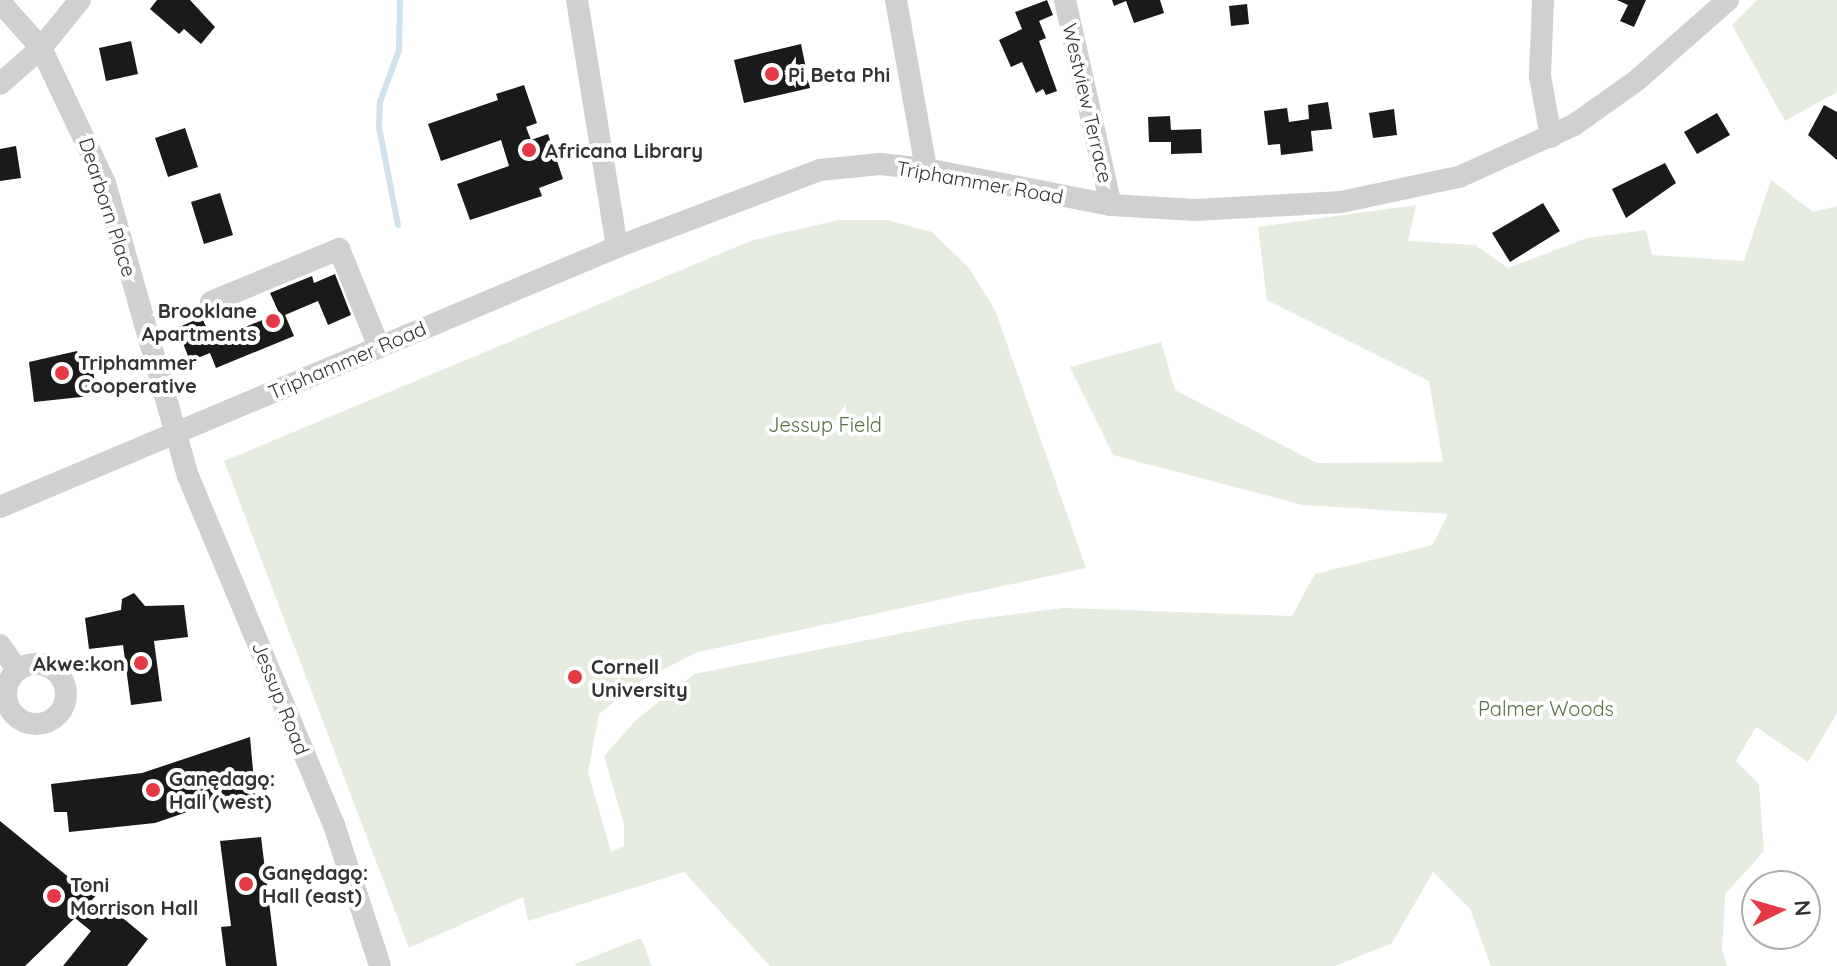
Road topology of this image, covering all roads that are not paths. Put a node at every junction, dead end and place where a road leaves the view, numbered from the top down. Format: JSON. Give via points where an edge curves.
{"nodes":[{"id":1,"x":80,"y":0,"type":"edge"},
{"id":2,"x":577,"y":0,"type":"edge"},
{"id":3,"x":896,"y":0,"type":"edge"},
{"id":4,"x":1065,"y":0,"type":"edge"},
{"id":5,"x":1543,"y":0,"type":"edge"},
{"id":6,"x":1728,"y":0,"type":"edge"},
{"id":7,"x":0,"y":2,"type":"edge"},
{"id":8,"x":41,"y":48,"type":"junction"},
{"id":9,"x":0,"y":84,"type":"edge"},
{"id":10,"x":1551,"y":137,"type":"junction"},
{"id":11,"x":926,"y":169,"type":"junction"},
{"id":12,"x":1111,"y":205,"type":"junction"},
{"id":13,"x":617,"y":247,"type":"junction"},
{"id":14,"x":211,"y":302,"type":"dead end"},
{"id":15,"x":379,"y":347,"type":"junction"},
{"id":16,"x":173,"y":433,"type":"junction"},
{"id":17,"x":0,"y":507,"type":"edge"},
{"id":18,"x":0,"y":645,"type":"edge"},
{"id":19,"x":16,"y":668,"type":"dead end"},
{"id":20,"x":380,"y":966,"type":"edge"}],
"edges":[{"from":1,"to":8,"type":"street"},
{"from":2,"to":13,"type":"street"},
{"from":3,"to":11,"type":"street"},
{"from":4,"to":12,"type":"street","name":"Westview Terrace"},
{"from":5,"to":10,"type":"street","via":[[1540,76]]},
{"from":6,"to":10,"type":"street","name":"Triphammer Road","via":[[1636,81]]},
{"from":7,"to":8,"type":"street","name":"Dearborn Place"},
{"from":8,"to":9,"type":"street"},
{"from":8,"to":16,"type":"street","name":"Dearborn Place","via":[[105,183]]},
{"from":10,"to":12,"type":"street","name":"Triphammer Road","via":[[1459,177],[1341,202],[1210,210]]},
{"from":11,"to":12,"type":"street","name":"Triphammer Road"},
{"from":11,"to":13,"type":"street","name":"Triphammer Road","via":[[880,164],[820,170]]},
{"from":13,"to":15,"type":"street","name":"Triphammer Road"},
{"from":14,"to":15,"type":"street","via":[[339,249]]},
{"from":15,"to":16,"type":"street","name":"Triphammer Road"},
{"from":16,"to":17,"type":"street","name":"Triphammer Road"},
{"from":16,"to":20,"type":"street","name":"Jessup Road","via":[[334,825]]},
{"from":18,"to":19,"type":"street"}]}
